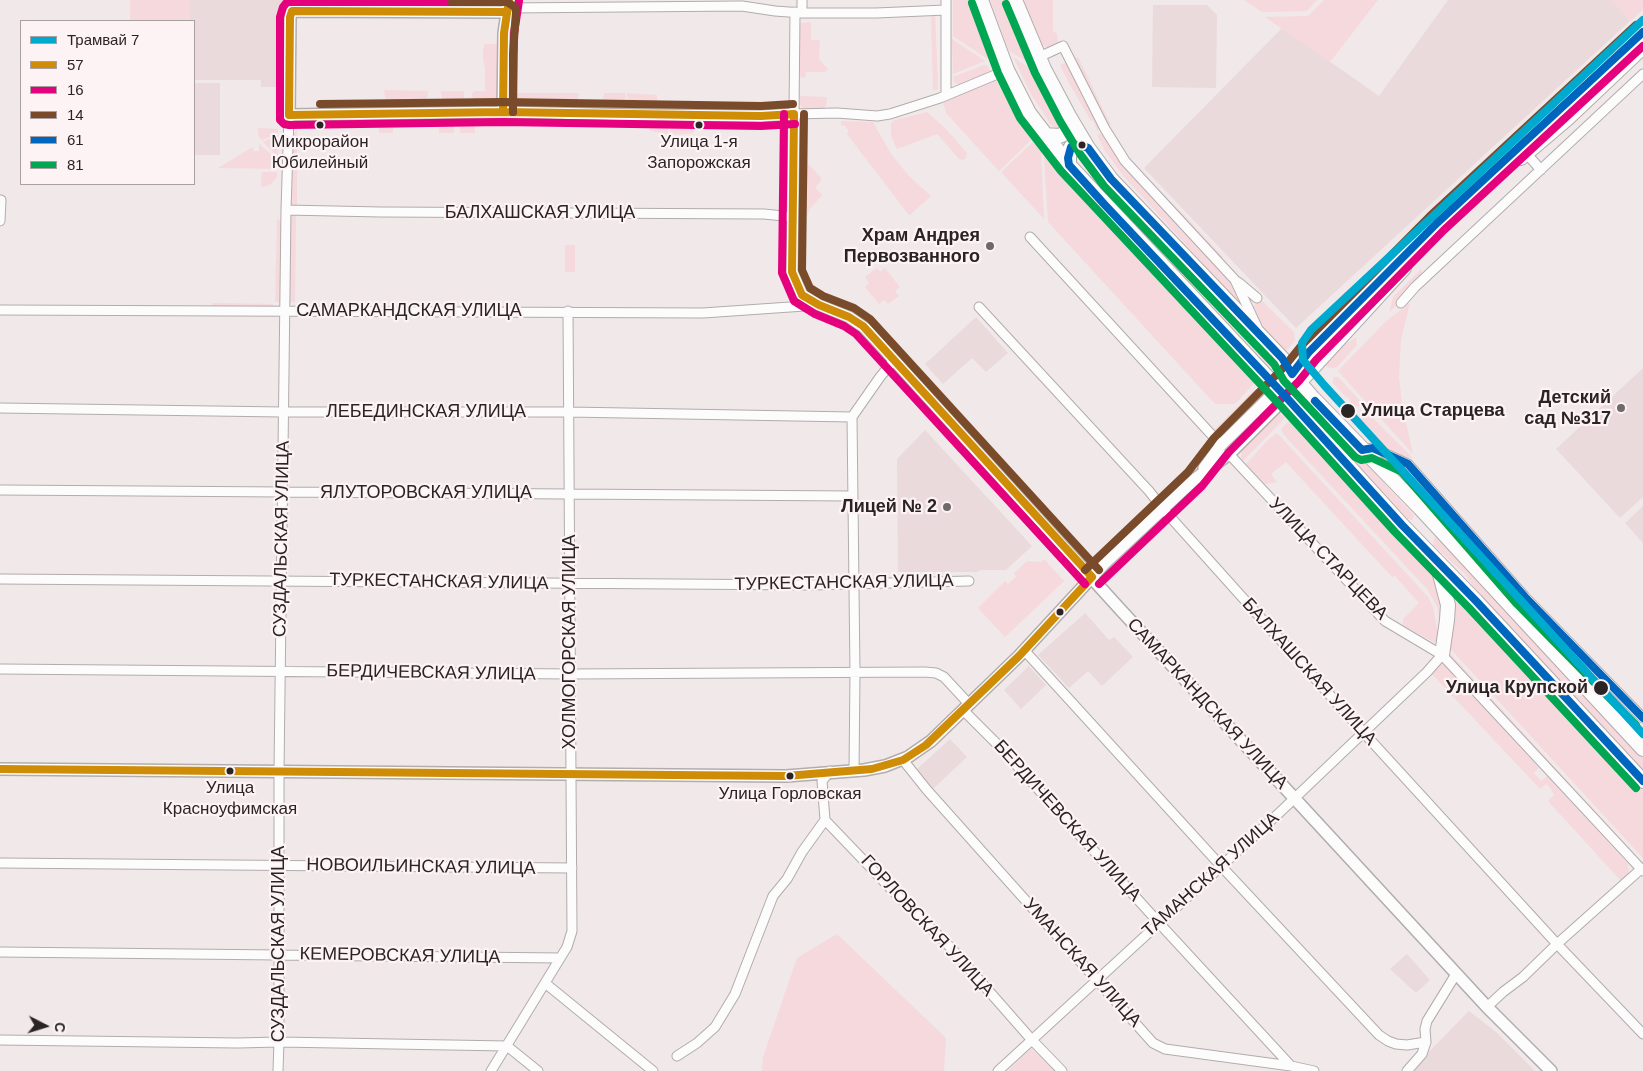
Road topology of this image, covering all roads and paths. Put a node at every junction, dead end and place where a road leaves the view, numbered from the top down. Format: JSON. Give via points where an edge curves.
{"nodes":[{"id":1,"x":802,"y":0,"type":"edge"},
{"id":2,"x":946,"y":0,"type":"edge"},
{"id":3,"x":1014,"y":0,"type":"edge"},
{"id":4,"x":982,"y":1,"type":"edge"},
{"id":5,"x":300,"y":7,"type":"edge"},
{"id":6,"x":508,"y":7,"type":"edge"},
{"id":7,"x":946,"y":10,"type":"junction"},
{"id":8,"x":798,"y":13,"type":"junction"},
{"id":9,"x":1643,"y":32,"type":"edge"},
{"id":10,"x":1643,"y":47,"type":"edge"},
{"id":11,"x":1039,"y":57,"type":"junction"},
{"id":12,"x":1007,"y":70,"type":"junction"},
{"id":13,"x":1643,"y":74,"type":"edge"},
{"id":14,"x":946,"y":95,"type":"junction"},
{"id":15,"x":503,"y":112,"type":"junction"},
{"id":16,"x":794,"y":114,"type":"junction"},
{"id":17,"x":290,"y":115,"type":"junction"},
{"id":18,"x":1069,"y":116,"type":"junction"},
{"id":19,"x":1045,"y":135,"type":"junction"},
{"id":20,"x":1088,"y":148,"type":"junction"},
{"id":21,"x":1526,"y":153,"type":"junction"},
{"id":22,"x":1069,"y":165,"type":"junction"},
{"id":23,"x":1541,"y":170,"type":"junction"},
{"id":24,"x":1,"y":200,"type":"edge"},
{"id":25,"x":286,"y":210,"type":"junction"},
{"id":26,"x":794,"y":217,"type":"junction"},
{"id":27,"x":0,"y":221,"type":"edge"},
{"id":28,"x":1444,"y":223,"type":"junction"},
{"id":29,"x":1030,"y":237,"type":"dead end"},
{"id":30,"x":1235,"y":280,"type":"junction"},
{"id":31,"x":1258,"y":298,"type":"dead end"},
{"id":32,"x":1400,"y":303,"type":"dead end"},
{"id":33,"x":818,"y":305,"type":"junction"},
{"id":34,"x":979,"y":307,"type":"dead end"},
{"id":35,"x":0,"y":310,"type":"edge"},
{"id":36,"x":285,"y":311,"type":"junction"},
{"id":37,"x":568,"y":311,"type":"junction"},
{"id":38,"x":1262,"y":339,"type":"junction"},
{"id":39,"x":1308,"y":353,"type":"junction"},
{"id":40,"x":1282,"y":358,"type":"junction"},
{"id":41,"x":894,"y":360,"type":"junction"},
{"id":42,"x":1296,"y":378,"type":"junction"},
{"id":43,"x":1282,"y":393,"type":"junction"},
{"id":44,"x":0,"y":408,"type":"edge"},
{"id":45,"x":284,"y":412,"type":"junction"},
{"id":46,"x":569,"y":412,"type":"junction"},
{"id":47,"x":852,"y":416,"type":"junction"},
{"id":48,"x":1221,"y":445,"type":"junction"},
{"id":49,"x":1362,"y":450,"type":"junction"},
{"id":50,"x":1229,"y":454,"type":"junction"},
{"id":51,"x":1196,"y":479,"type":"junction"},
{"id":52,"x":0,"y":490,"type":"edge"},
{"id":53,"x":282,"y":492,"type":"junction"},
{"id":54,"x":569,"y":494,"type":"junction"},
{"id":55,"x":852,"y":496,"type":"junction"},
{"id":56,"x":1420,"y":508,"type":"junction"},
{"id":57,"x":1164,"y":510,"type":"junction"},
{"id":58,"x":1402,"y":525,"type":"junction"},
{"id":59,"x":1443,"y":533,"type":"junction"},
{"id":60,"x":1426,"y":550,"type":"junction"},
{"id":61,"x":1437,"y":562,"type":"junction"},
{"id":62,"x":1092,"y":577,"type":"junction"},
{"id":63,"x":0,"y":579,"type":"edge"},
{"id":64,"x":282,"y":580,"type":"junction"},
{"id":65,"x":969,"y":581,"type":"dead end"},
{"id":66,"x":854,"y":583,"type":"junction"},
{"id":67,"x":570,"y":584,"type":"junction"},
{"id":68,"x":1024,"y":650,"type":"junction"},
{"id":69,"x":1442,"y":655,"type":"junction"},
{"id":70,"x":0,"y":669,"type":"edge"},
{"id":71,"x":280,"y":672,"type":"junction"},
{"id":72,"x":855,"y":673,"type":"junction"},
{"id":73,"x":571,"y":674,"type":"junction"},
{"id":74,"x":966,"y":707,"type":"junction"},
{"id":75,"x":1642,"y":715,"type":"edge"},
{"id":76,"x":1363,"y":732,"type":"junction"},
{"id":77,"x":1643,"y":749,"type":"edge"},
{"id":78,"x":903,"y":760,"type":"junction"},
{"id":79,"x":0,"y":769,"type":"edge"},
{"id":80,"x":854,"y":771,"type":"junction"},
{"id":81,"x":279,"y":772,"type":"junction"},
{"id":82,"x":830,"y":772,"type":"junction"},
{"id":83,"x":571,"y":774,"type":"junction"},
{"id":84,"x":1643,"y":781,"type":"edge"},
{"id":85,"x":1295,"y":798,"type":"junction"},
{"id":86,"x":825,"y":820,"type":"junction"},
{"id":87,"x":0,"y":863,"type":"edge"},
{"id":88,"x":280,"y":866,"type":"junction"},
{"id":89,"x":1221,"y":866,"type":"junction"},
{"id":90,"x":572,"y":868,"type":"junction"},
{"id":91,"x":1642,"y":870,"type":"edge"},
{"id":92,"x":1159,"y":923,"type":"junction"},
{"id":93,"x":1557,"y":944,"type":"junction"},
{"id":94,"x":0,"y":952,"type":"edge"},
{"id":95,"x":279,"y":954,"type":"junction"},
{"id":96,"x":560,"y":958,"type":"junction"},
{"id":97,"x":1456,"y":974,"type":"junction"},
{"id":98,"x":1096,"y":979,"type":"junction"},
{"id":99,"x":545,"y":983,"type":"junction"},
{"id":100,"x":1487,"y":1007,"type":"junction"},
{"id":101,"x":1643,"y":1034,"type":"edge"},
{"id":102,"x":0,"y":1040,"type":"edge"},
{"id":103,"x":1031,"y":1040,"type":"junction"},
{"id":104,"x":280,"y":1042,"type":"junction"},
{"id":105,"x":1426,"y":1042,"type":"junction"},
{"id":106,"x":507,"y":1046,"type":"junction"},
{"id":107,"x":676,"y":1056,"type":"dead end"},
{"id":108,"x":1291,"y":1066,"type":"junction"},
{"id":109,"x":278,"y":1071,"type":"edge"},
{"id":110,"x":491,"y":1071,"type":"edge"},
{"id":111,"x":538,"y":1071,"type":"edge"},
{"id":112,"x":653,"y":1071,"type":"edge"},
{"id":113,"x":998,"y":1071,"type":"edge"},
{"id":114,"x":1062,"y":1071,"type":"edge"},
{"id":115,"x":1314,"y":1071,"type":"edge"},
{"id":116,"x":1407,"y":1071,"type":"edge"},
{"id":117,"x":1551,"y":1071,"type":"edge"}],
"edges":[{"from":1,"to":8,"type":"street"},
{"from":2,"to":7,"type":"street"},
{"from":3,"to":11,"type":"main road"},
{"from":4,"to":12,"type":"main road"},
{"from":5,"to":6,"type":"main road"},
{"from":5,"to":17,"type":"main road","name":"СУЗДАЛЬСКАЯ УЛИЦА","via":[[291,12],[290,17]]},
{"from":6,"to":8,"type":"street","via":[[742,6]]},
{"from":6,"to":15,"type":"main road","via":[[503,54]]},
{"from":7,"to":8,"type":"street"},
{"from":7,"to":14,"type":"street"},
{"from":8,"to":16,"type":"street"},
{"from":9,"to":28,"type":"main road"},
{"from":10,"to":21,"type":"main road"},
{"from":11,"to":18,"type":"main road"},
{"from":11,"to":30,"type":"street","via":[[1063,46],[1125,160]]},
{"from":12,"to":14,"type":"street"},
{"from":12,"to":19,"type":"main road","via":[[1029,113]]},
{"from":13,"to":23,"type":"street"},
{"from":14,"to":16,"type":"street","via":[[877,116]]},
{"from":15,"to":16,"type":"main road","via":[[636,116]]},
{"from":15,"to":17,"type":"main road"},
{"from":16,"to":26,"type":"main road"},
{"from":17,"to":25,"type":"street","name":"СУЗДАЛЬСКАЯ УЛИЦА"},
{"from":18,"to":19,"type":"main road","via":[[1064,134]]},
{"from":18,"to":20,"type":"main road"},
{"from":19,"to":22,"type":"main road"},
{"from":20,"to":22,"type":"main road","via":[[1072,146],[1068,152]]},
{"from":20,"to":38,"type":"main road","via":[[1111,179]]},
{"from":21,"to":23,"type":"street"},
{"from":21,"to":28,"type":"main road"},
{"from":22,"to":43,"type":"main road"},
{"from":23,"to":32,"type":"street"},
{"from":24,"to":27,"type":"street"},
{"from":25,"to":26,"type":"street","name":"БАЛХАШСКАЯ УЛИЦА","via":[[764,214]]},
{"from":25,"to":36,"type":"street","name":"СУЗДАЛЬСКАЯ УЛИЦА"},
{"from":26,"to":33,"type":"main road","via":[[792,272],[802,295]]},
{"from":28,"to":39,"type":"main road"},
{"from":28,"to":42,"type":"main road"},
{"from":29,"to":48,"type":"street"},
{"from":30,"to":31,"type":"street"},
{"from":30,"to":38,"type":"street"},
{"from":33,"to":37,"type":"street","name":"САМАРКАНДСКАЯ УЛИЦА","via":[[703,313]]},
{"from":33,"to":41,"type":"main road","name":"САМАРКАНДСКАЯ УЛИЦА","via":[[860,323]]},
{"from":34,"to":57,"type":"street","name":"БАЛХАШСКАЯ УЛИЦА"},
{"from":35,"to":36,"type":"street","name":"САМАРКАНДСКАЯ УЛИЦА"},
{"from":36,"to":37,"type":"street","name":"САМАРКАНДСКАЯ УЛИЦА"},
{"from":36,"to":45,"type":"street","name":"СУЗДАЛЬСКАЯ УЛИЦА"},
{"from":37,"to":46,"type":"street","name":"ХОЛМОГОРСКАЯ УЛИЦА"},
{"from":38,"to":40,"type":"main road"},
{"from":39,"to":40,"type":"main road","via":[[1294,359]]},
{"from":39,"to":42,"type":"main road"},
{"from":40,"to":42,"type":"main road"},
{"from":41,"to":47,"type":"street"},
{"from":41,"to":62,"type":"main road","name":"САМАРКАНДСКАЯ УЛИЦА"},
{"from":42,"to":43,"type":"main road"},
{"from":42,"to":49,"type":"main road"},
{"from":43,"to":48,"type":"main road"},
{"from":43,"to":50,"type":"main road"},
{"from":43,"to":58,"type":"main road"},
{"from":44,"to":45,"type":"street","name":"ЛЕБЕДИНСКАЯ УЛИЦА"},
{"from":45,"to":46,"type":"street","name":"ЛЕБЕДИНСКАЯ УЛИЦА"},
{"from":45,"to":53,"type":"street","name":"СУЗДАЛЬСКАЯ УЛИЦА"},
{"from":46,"to":47,"type":"street","name":"ЛЕБЕДИНСКАЯ УЛИЦА"},
{"from":46,"to":54,"type":"street","name":"ХОЛМОГОРСКАЯ УЛИЦА"},
{"from":47,"to":55,"type":"street"},
{"from":48,"to":51,"type":"main road"},
{"from":49,"to":56,"type":"main road"},
{"from":49,"to":75,"type":"street","via":[[1373,448],[1408,464],[1525,597]]},
{"from":50,"to":51,"type":"main road"},
{"from":50,"to":69,"type":"street","name":"УЛИЦА СТАРЦЕВА","via":[[1385,621]]},
{"from":51,"to":57,"type":"main road"},
{"from":52,"to":53,"type":"street","name":"ЯЛУТОРОВСКАЯ УЛИЦА"},
{"from":53,"to":54,"type":"street","name":"ЯЛУТОРОВСКАЯ УЛИЦА"},
{"from":53,"to":64,"type":"street","name":"СУЗДАЛЬСКАЯ УЛИЦА"},
{"from":54,"to":55,"type":"street","name":"ЯЛУТОРОВСКАЯ УЛИЦА"},
{"from":54,"to":67,"type":"street","name":"ХОЛМОГОРСКАЯ УЛИЦА"},
{"from":55,"to":66,"type":"street"},
{"from":56,"to":58,"type":"main road","via":[[1422,515],[1418,525],[1409,528]]},
{"from":56,"to":59,"type":"main road"},
{"from":57,"to":62,"type":"main road"},
{"from":57,"to":76,"type":"street","name":"БАЛХАШСКАЯ УЛИЦА"},
{"from":58,"to":60,"type":"main road"},
{"from":59,"to":60,"type":"main road","via":[[1430,536]]},
{"from":59,"to":77,"type":"main road"},
{"from":60,"to":61,"type":"main road"},
{"from":61,"to":69,"type":"main road","via":[[1448,605]]},
{"from":61,"to":84,"type":"main road"},
{"from":62,"to":68,"type":"main road"},
{"from":62,"to":85,"type":"main road","name":"САМАРКАНДСКАЯ УЛИЦА"},
{"from":63,"to":64,"type":"street","name":"ТУРКЕСТАНСКАЯ УЛИЦА"},
{"from":64,"to":67,"type":"street","name":"ТУРКЕСТАНСКАЯ УЛИЦА"},
{"from":64,"to":71,"type":"street","name":"СУЗДАЛЬСКАЯ УЛИЦА"},
{"from":65,"to":66,"type":"street","name":"ТУРКЕСТАНСКАЯ УЛИЦА"},
{"from":66,"to":67,"type":"street","name":"ТУРКЕСТАНСКАЯ УЛИЦА"},
{"from":66,"to":72,"type":"street"},
{"from":67,"to":73,"type":"street","name":"ХОЛМОГОРСКАЯ УЛИЦА"},
{"from":68,"to":74,"type":"main road"},
{"from":68,"to":89,"type":"street"},
{"from":69,"to":76,"type":"street","name":"ТАМАНСКАЯ УЛИЦА"},
{"from":69,"to":91,"type":"street","name":"УЛИЦА СТАРЦЕВА"},
{"from":70,"to":71,"type":"street","name":"БЕРДИЧЕВСКАЯ УЛИЦА"},
{"from":71,"to":73,"type":"street","name":"БЕРДИЧЕВСКАЯ УЛИЦА"},
{"from":71,"to":81,"type":"street","name":"СУЗДАЛЬСКАЯ УЛИЦА"},
{"from":72,"to":73,"type":"street","name":"БЕРДИЧЕВСКАЯ УЛИЦА"},
{"from":72,"to":74,"type":"street","name":"БЕРДИЧЕВСКАЯ УЛИЦА","via":[[936,673],[946,679]]},
{"from":72,"to":80,"type":"street"},
{"from":73,"to":83,"type":"street","name":"ХОЛМОГОРСКАЯ УЛИЦА"},
{"from":74,"to":78,"type":"main road","via":[[926,745]]},
{"from":74,"to":92,"type":"street","name":"БЕРДИЧЕВСКАЯ УЛИЦА"},
{"from":76,"to":85,"type":"street","name":"ТАМАНСКАЯ УЛИЦА"},
{"from":76,"to":93,"type":"street","name":"БАЛХАШСКАЯ УЛИЦА"},
{"from":78,"to":80,"type":"main road","via":[[879,768]]},
{"from":78,"to":98,"type":"street","name":"УМАНСКАЯ УЛИЦА"},
{"from":79,"to":81,"type":"main road"},
{"from":80,"to":82,"type":"main road"},
{"from":81,"to":83,"type":"main road"},
{"from":81,"to":88,"type":"street","name":"СУЗДАЛЬСКАЯ УЛИЦА"},
{"from":82,"to":83,"type":"main road","via":[[786,776]]},
{"from":82,"to":86,"type":"street","via":[[822,782]]},
{"from":83,"to":90,"type":"street","name":"ХОЛМОГОРСКАЯ УЛИЦА"},
{"from":85,"to":89,"type":"street","name":"ТАМАНСКАЯ УЛИЦА"},
{"from":85,"to":97,"type":"main road","name":"САМАРКАНДСКАЯ УЛИЦА"},
{"from":86,"to":103,"type":"street","name":"ГОРЛОВСКАЯ УЛИЦА","via":[[952,949]]},
{"from":86,"to":107,"type":"street","via":[[773,896],[736,994],[715,1027]]},
{"from":87,"to":88,"type":"street","name":"НОВОИЛЬИНСКАЯ УЛИЦА"},
{"from":88,"to":90,"type":"street","name":"НОВОИЛЬИНСКАЯ УЛИЦА"},
{"from":88,"to":95,"type":"street","name":"СУЗДАЛЬСКАЯ УЛИЦА"},
{"from":89,"to":92,"type":"street","name":"ТАМАНСКАЯ УЛИЦА"},
{"from":89,"to":105,"type":"street","via":[[1383,1038],[1401,1045]]},
{"from":90,"to":96,"type":"street","name":"ХОЛМОГОРСКАЯ УЛИЦА","via":[[572,931]]},
{"from":91,"to":93,"type":"street"},
{"from":92,"to":98,"type":"street","name":"ТАМАНСКАЯ УЛИЦА"},
{"from":92,"to":108,"type":"street","name":"БЕРДИЧЕВСКАЯ УЛИЦА"},
{"from":93,"to":100,"type":"street"},
{"from":93,"to":101,"type":"street","name":"БАЛХАШСКАЯ УЛИЦА"},
{"from":94,"to":95,"type":"street","name":"КЕМЕРОВСКАЯ УЛИЦА"},
{"from":95,"to":96,"type":"street","name":"КЕМЕРОВСКАЯ УЛИЦА"},
{"from":95,"to":104,"type":"street","name":"СУЗДАЛЬСКАЯ УЛИЦА"},
{"from":96,"to":99,"type":"street","name":"ХОЛМОГОРСКАЯ УЛИЦА"},
{"from":97,"to":100,"type":"main road","name":"САМАРКАНДСКАЯ УЛИЦА"},
{"from":97,"to":105,"type":"street","via":[[1427,1021]]},
{"from":98,"to":103,"type":"street","name":"ТАМАНСКАЯ УЛИЦА"},
{"from":98,"to":108,"type":"street","name":"УМАНСКАЯ УЛИЦА","via":[[1160,1047]]},
{"from":99,"to":106,"type":"street","name":"ХОЛМОГОРСКАЯ УЛИЦА"},
{"from":99,"to":112,"type":"street"},
{"from":100,"to":117,"type":"main road","name":"САМАРКАНДСКАЯ УЛИЦА"},
{"from":102,"to":104,"type":"street"},
{"from":103,"to":113,"type":"street","name":"ТАМАНСКАЯ УЛИЦА"},
{"from":103,"to":114,"type":"street","name":"ГОРЛОВСКАЯ УЛИЦА"},
{"from":104,"to":106,"type":"street"},
{"from":104,"to":109,"type":"street","name":"СУЗДАЛЬСКАЯ УЛИЦА"},
{"from":105,"to":116,"type":"street","via":[[1419,1058]]},
{"from":106,"to":110,"type":"street","name":"ХОЛМОГОРСКАЯ УЛИЦА"},
{"from":106,"to":111,"type":"street"},
{"from":108,"to":115,"type":"street","name":"УМАНСКАЯ УЛИЦА"}]}
